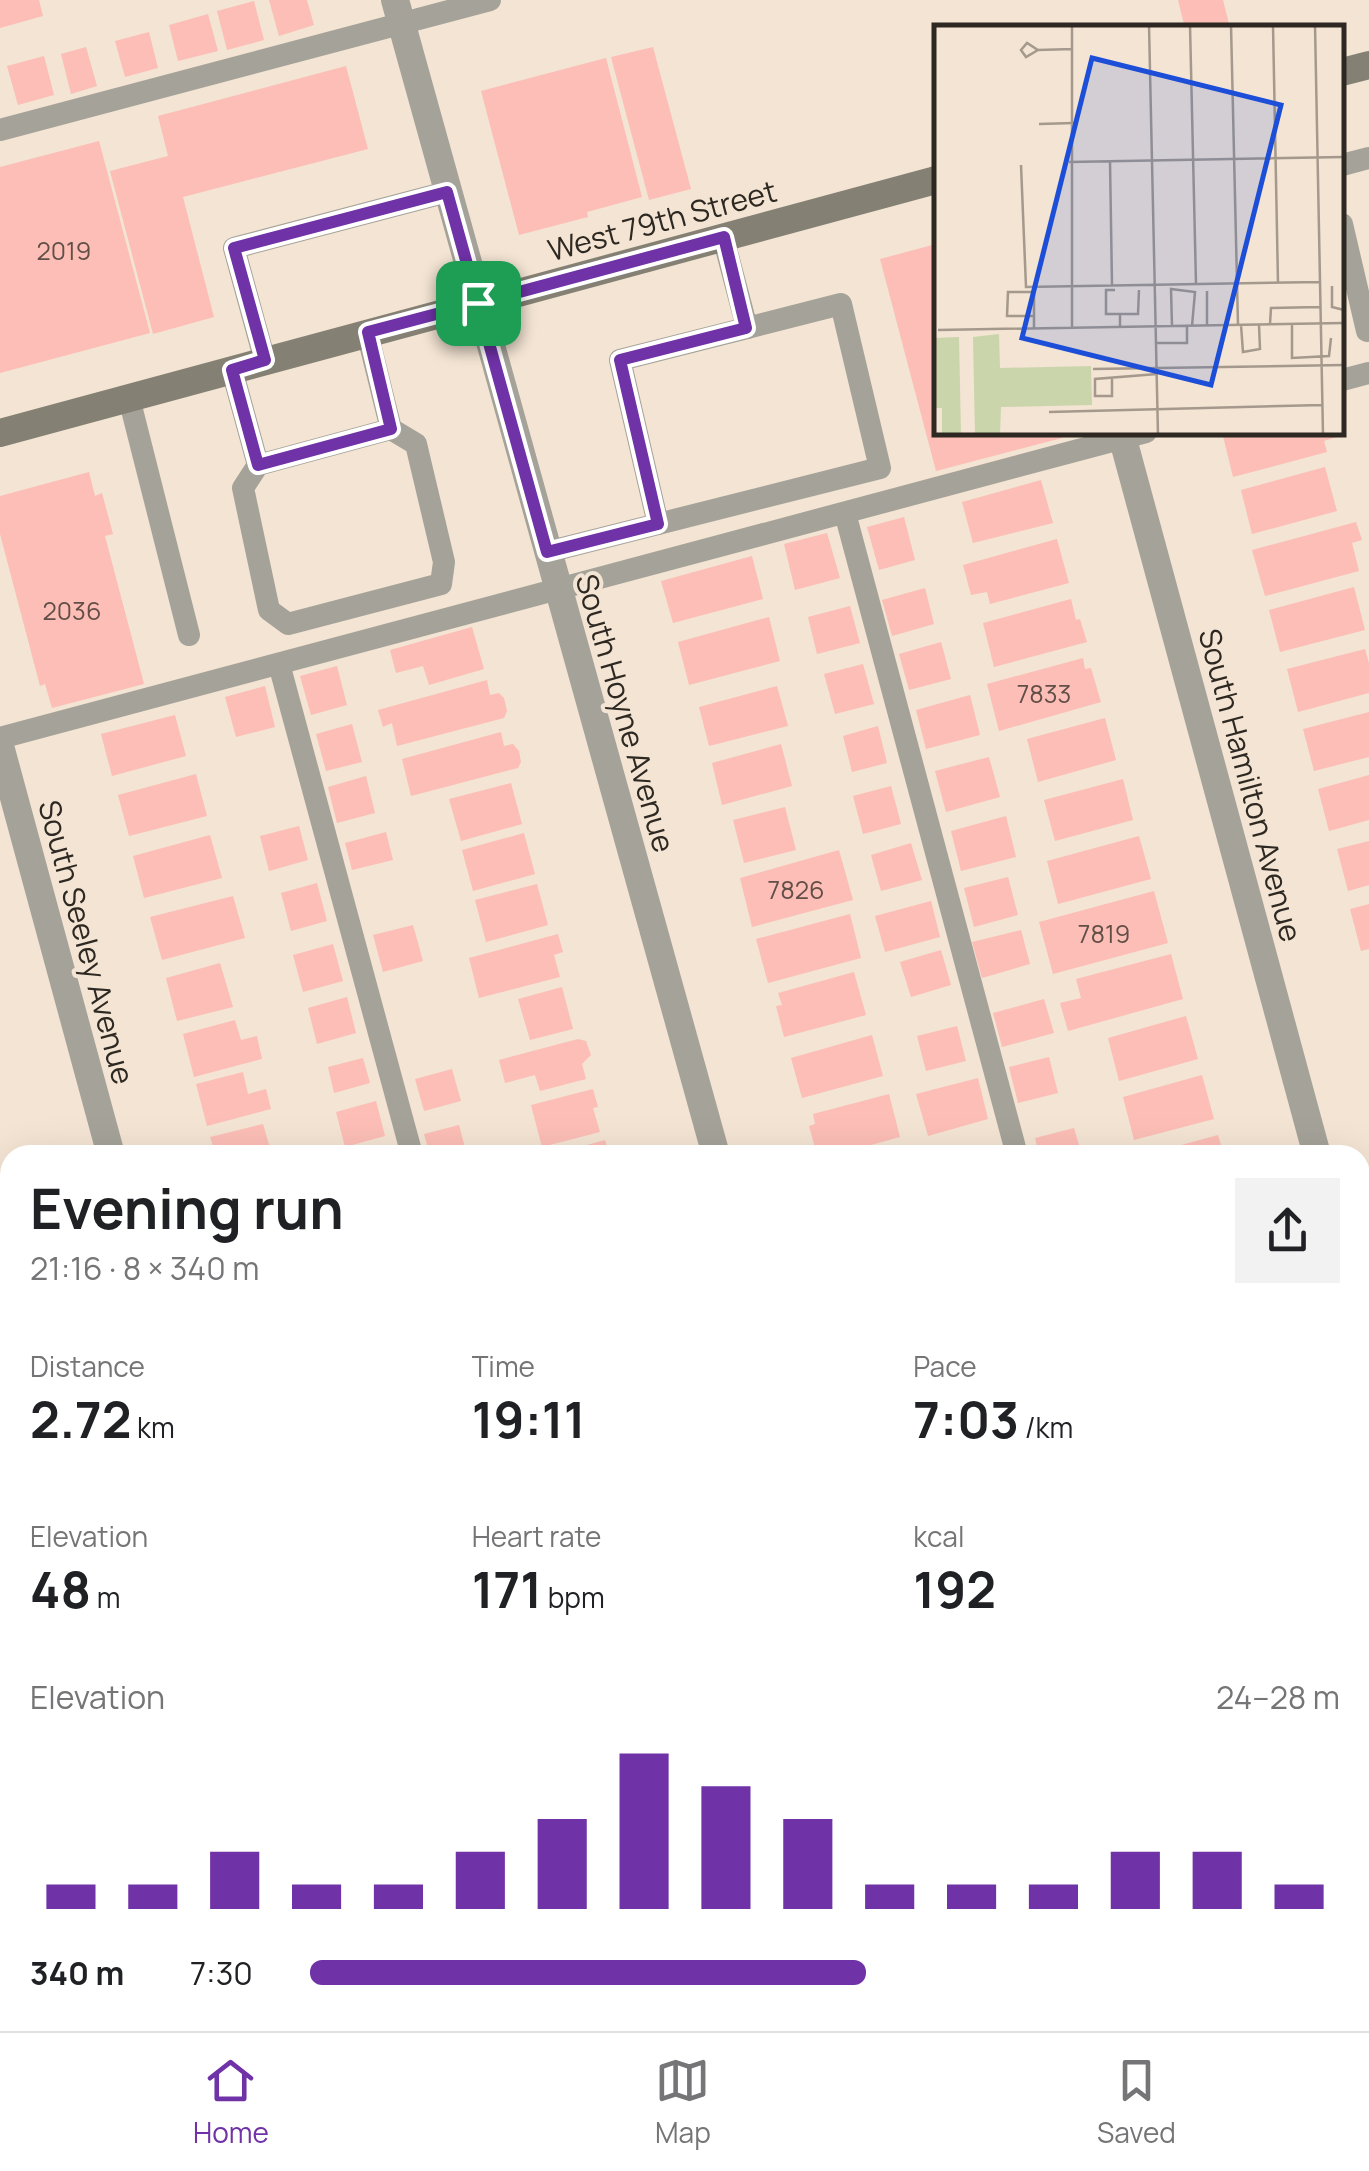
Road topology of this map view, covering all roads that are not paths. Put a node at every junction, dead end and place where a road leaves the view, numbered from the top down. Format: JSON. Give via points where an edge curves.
{"nodes":[{"id":1,"x":490,"y":0,"type":"edge"},
{"id":2,"x":398,"y":12,"type":"edge"},
{"id":3,"x":1369,"y":65,"type":"edge"},
{"id":4,"x":1344,"y":71,"type":"edge"},
{"id":5,"x":0,"y":130,"type":"edge"},
{"id":6,"x":1369,"y":158,"type":"edge"},
{"id":7,"x":1344,"y":164,"type":"edge"},
{"id":8,"x":934,"y":181,"type":"edge"},
{"id":9,"x":447,"y":192,"type":"junction"},
{"id":10,"x":1344,"y":233,"type":"edge"},
{"id":11,"x":724,"y":237,"type":"junction"},
{"id":12,"x":478,"y":303,"type":"junction"},
{"id":13,"x":746,"y":328,"type":"junction"},
{"id":14,"x":1369,"y":330,"type":"edge"},
{"id":15,"x":368,"y":332,"type":"junction"},
{"id":16,"x":265,"y":360,"type":"junction"},
{"id":17,"x":232,"y":370,"type":"junction"},
{"id":18,"x":1369,"y":373,"type":"edge"},
{"id":19,"x":1344,"y":379,"type":"edge"},
{"id":20,"x":130,"y":398,"type":"junction"},
{"id":21,"x":391,"y":429,"type":"junction"},
{"id":22,"x":0,"y":433,"type":"edge"},
{"id":23,"x":1126,"y":435,"type":"edge"},
{"id":24,"x":1130,"y":435,"type":"edge"},
{"id":25,"x":258,"y":465,"type":"junction"},
{"id":26,"x":844,"y":512,"type":"junction"},
{"id":27,"x":658,"y":524,"type":"junction"},
{"id":28,"x":547,"y":552,"type":"junction"},
{"id":29,"x":558,"y":589,"type":"junction"},
{"id":30,"x":189,"y":635,"type":"dead end"},
{"id":31,"x":279,"y":664,"type":"junction"},
{"id":32,"x":0,"y":738,"type":"edge"},
{"id":33,"x":0,"y":746,"type":"edge"},
{"id":34,"x":108,"y":1145,"type":"edge"},
{"id":35,"x":409,"y":1145,"type":"edge"},
{"id":36,"x":713,"y":1145,"type":"edge"},
{"id":37,"x":1014,"y":1145,"type":"edge"},
{"id":38,"x":1315,"y":1145,"type":"edge"}],
"edges":[{"from":1,"to":2,"type":"lane"},
{"from":2,"to":5,"type":"lane"},
{"from":2,"to":9,"type":"street","name":"South Hoyne Avenue"},
{"from":3,"to":4,"type":"main road"},
{"from":6,"to":7,"type":"lane"},
{"from":8,"to":11,"type":"main road","name":"West 79th Street"},
{"from":9,"to":12,"type":"street","name":"South Hoyne Avenue"},
{"from":9,"to":16,"type":"lane","via":[[234,248]]},
{"from":10,"to":14,"type":"lane"},
{"from":11,"to":12,"type":"main road","name":"West 79th Street"},
{"from":11,"to":13,"type":"lane"},
{"from":12,"to":15,"type":"main road","name":"West 79th Street"},
{"from":12,"to":28,"type":"street","name":"South Hoyne Avenue"},
{"from":13,"to":27,"type":"lane","via":[[620,360]]},
{"from":13,"to":27,"type":"lane","via":[[842,304],[880,468]]},
{"from":15,"to":16,"type":"main road","name":"West 79th Street"},
{"from":15,"to":21,"type":"lane"},
{"from":16,"to":17,"type":"main road","name":"West 79th Street"},
{"from":17,"to":20,"type":"main road","name":"West 79th Street"},
{"from":17,"to":25,"type":"lane"},
{"from":18,"to":19,"type":"lane"},
{"from":20,"to":22,"type":"main road","name":"West 79th Street"},
{"from":20,"to":30,"type":"lane"},
{"from":21,"to":25,"type":"lane"},
{"from":21,"to":25,"type":"lane","via":[[416,444],[444,562],[441,584],[288,624],[270,610],[242,488]]},
{"from":23,"to":26,"type":"lane"},
{"from":24,"to":38,"type":"street","name":"South Hamilton Avenue"},
{"from":26,"to":29,"type":"lane"},
{"from":26,"to":37,"type":"lane"},
{"from":27,"to":28,"type":"lane"},
{"from":28,"to":29,"type":"street","name":"South Hoyne Avenue"},
{"from":29,"to":31,"type":"lane"},
{"from":29,"to":36,"type":"street","name":"South Hoyne Avenue"},
{"from":31,"to":32,"type":"lane"},
{"from":31,"to":35,"type":"lane"},
{"from":33,"to":34,"type":"street","name":"South Seeley Avenue"}]}
